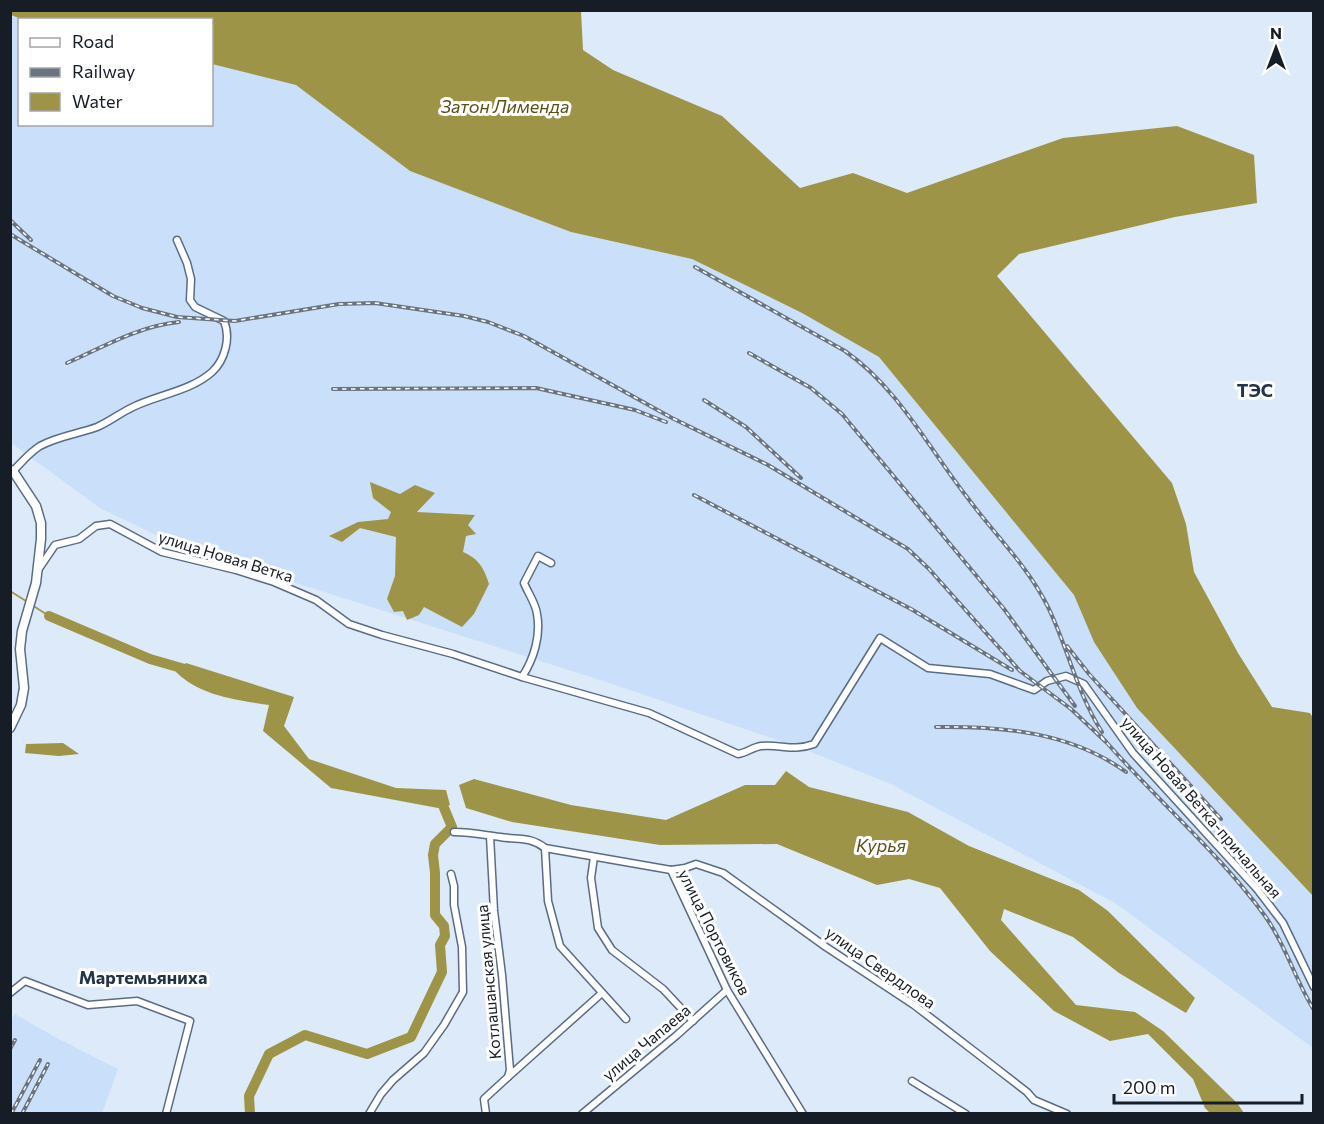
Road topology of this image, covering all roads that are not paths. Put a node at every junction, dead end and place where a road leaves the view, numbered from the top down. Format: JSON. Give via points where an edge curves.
{"nodes":[{"id":1,"x":177,"y":240,"type":"dead end"},
{"id":2,"x":12,"y":470,"type":"edge"},
{"id":3,"x":550,"y":562,"type":"dead end"},
{"id":4,"x":38,"y":570,"type":"junction"},
{"id":5,"x":880,"y":638,"type":"joint"},
{"id":6,"x":522,"y":677,"type":"junction"},
{"id":7,"x":10,"y":728,"type":"edge"},
{"id":8,"x":454,"y":832,"type":"dead end"},
{"id":9,"x":490,"y":836,"type":"junction"},
{"id":10,"x":545,"y":848,"type":"junction"},
{"id":11,"x":594,"y":857,"type":"junction"},
{"id":12,"x":671,"y":870,"type":"junction"},
{"id":13,"x":451,"y":874,"type":"dead end"},
{"id":14,"x":1314,"y":987,"type":"edge"},
{"id":15,"x":728,"y":990,"type":"junction"},
{"id":16,"x":10,"y":993,"type":"edge"},
{"id":17,"x":602,"y":993,"type":"junction"},
{"id":18,"x":626,"y":1019,"type":"dead end"},
{"id":19,"x":693,"y":1021,"type":"junction"},
{"id":20,"x":508,"y":1077,"type":"junction"},
{"id":21,"x":912,"y":1081,"type":"dead end"},
{"id":22,"x":166,"y":1113,"type":"edge"},
{"id":23,"x":369,"y":1113,"type":"edge"},
{"id":24,"x":486,"y":1113,"type":"edge"},
{"id":25,"x":582,"y":1113,"type":"edge"},
{"id":26,"x":802,"y":1113,"type":"edge"},
{"id":27,"x":966,"y":1113,"type":"edge"},
{"id":28,"x":1067,"y":1113,"type":"edge"}],
"edges":[{"from":1,"to":2,"type":"street","via":[[191,279],[190,300],[195,308],[224,321],[226,326],[227,344],[212,372],[98,426],[39,447]]},
{"from":2,"to":4,"type":"street","via":[[36,506],[41,524]]},
{"from":3,"to":6,"type":"street","via":[[538,556],[524,584],[537,612],[538,634]]},
{"from":4,"to":6,"type":"street","name":"улица Новая Ветка","via":[[55,545],[79,539],[96,526],[110,524],[162,552],[236,570],[316,600],[350,624]]},
{"from":4,"to":7,"type":"street","via":[[22,631],[21,705]]},
{"from":5,"to":6,"type":"street","name":"улица Новая Ветка","via":[[814,744],[801,748],[774,745],[738,754],[649,713]]},
{"from":5,"to":14,"type":"street","name":"улица Новая Ветка-причальная","via":[[928,668],[990,674],[1034,690],[1047,681],[1066,676],[1080,680],[1133,753],[1283,923]]},
{"from":8,"to":9,"type":"street","name":"улица Портовиков"},
{"from":9,"to":10,"type":"street","name":"улица Портовиков","via":[[526,838]]},
{"from":9,"to":20,"type":"street","name":"Котлашанская улица"},
{"from":10,"to":11,"type":"street","name":"улица Портовиков"},
{"from":10,"to":17,"type":"street","via":[[548,901],[560,946]]},
{"from":11,"to":12,"type":"street","name":"улица Портовиков"},
{"from":11,"to":19,"type":"street","via":[[591,878],[598,928],[612,950],[663,989]]},
{"from":12,"to":15,"type":"street","name":"улица Портовиков"},
{"from":12,"to":28,"type":"street","name":"улица Свердлова","via":[[696,864],[723,873],[914,1005],[1034,1100]]},
{"from":13,"to":23,"type":"street","via":[[462,947],[463,992],[424,1053],[393,1080]]},
{"from":15,"to":19,"type":"street","name":"улица Чапаева"},
{"from":15,"to":26,"type":"street","name":"улица Портовиков"},
{"from":16,"to":22,"type":"street","via":[[25,981],[88,1005],[137,1001],[190,1021]]},
{"from":17,"to":18,"type":"street"},
{"from":17,"to":20,"type":"street"},
{"from":19,"to":25,"type":"street","name":"улица Чапаева"},
{"from":20,"to":24,"type":"street","name":"Котлашанская улица","via":[[486,1094]]},
{"from":21,"to":27,"type":"street"}]}
